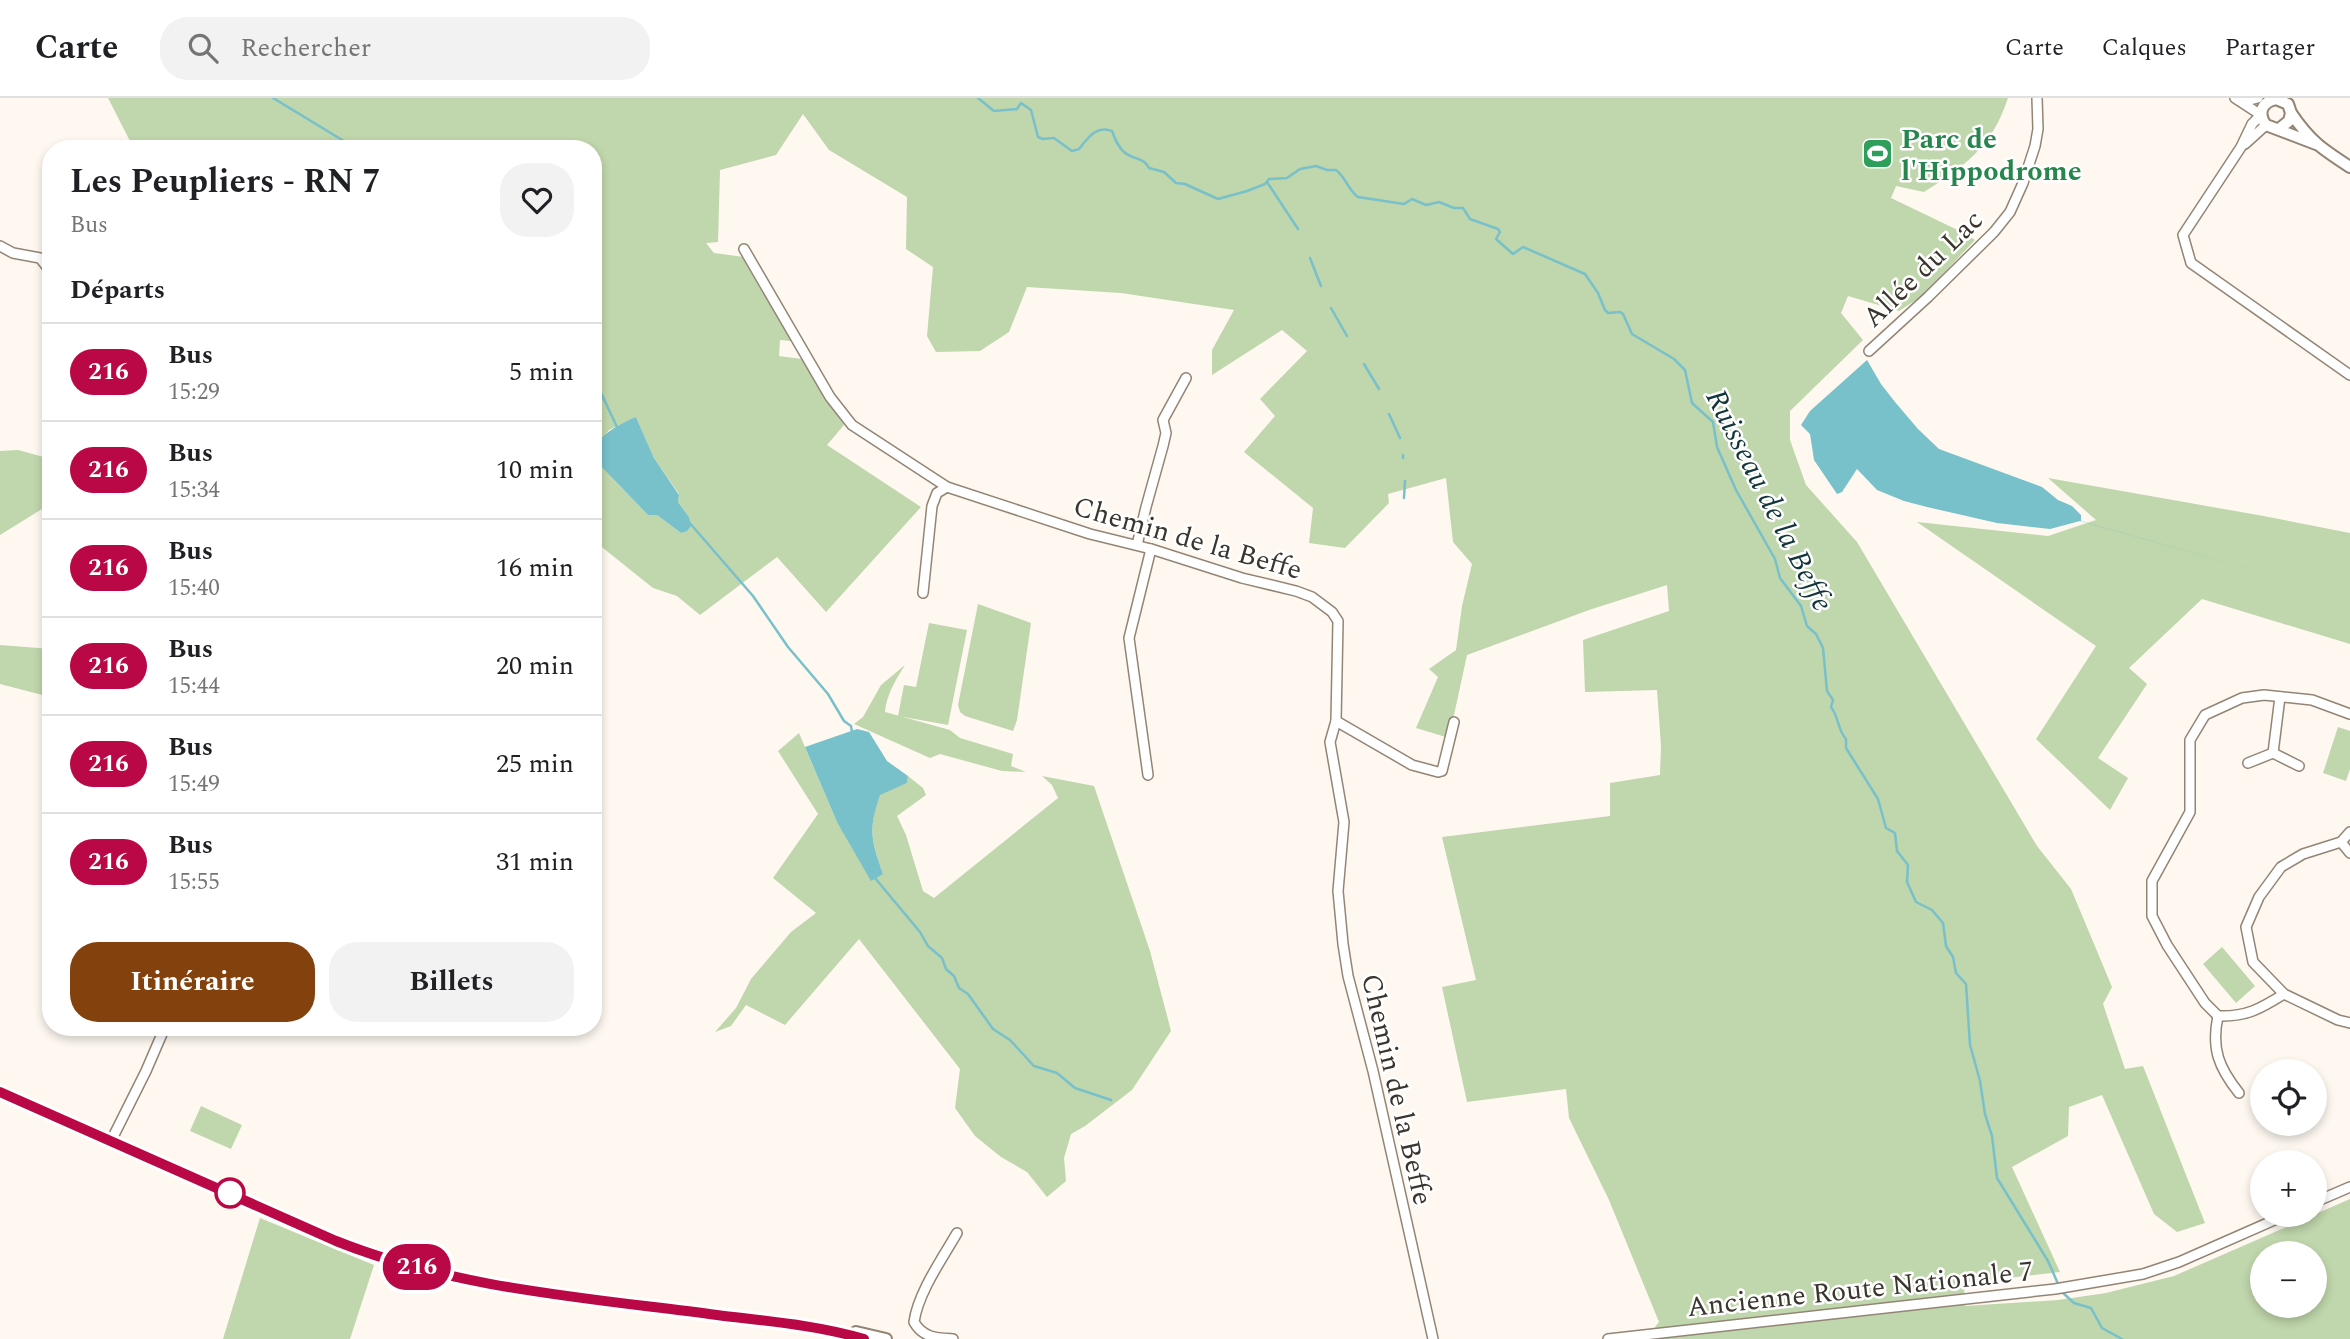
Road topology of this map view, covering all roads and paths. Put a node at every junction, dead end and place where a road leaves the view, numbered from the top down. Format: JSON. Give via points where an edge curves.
{"nodes":[{"id":1,"x":2037,"y":98,"type":"edge"},
{"id":2,"x":2258,"y":98,"type":"edge"},
{"id":3,"x":2268,"y":99,"type":"edge"},
{"id":4,"x":2239,"y":100,"type":"edge"},
{"id":5,"x":2286,"y":100,"type":"edge"},
{"id":6,"x":2291,"y":113,"type":"junction"},
{"id":7,"x":2263,"y":118,"type":"junction"},
{"id":8,"x":2279,"y":128,"type":"junction"},
{"id":9,"x":2316,"y":144,"type":"junction"},
{"id":10,"x":2350,"y":167,"type":"edge"},
{"id":11,"x":0,"y":246,"type":"edge"},
{"id":12,"x":744,"y":249,"type":"dead end"},
{"id":13,"x":42,"y":261,"type":"edge"},
{"id":14,"x":1869,"y":351,"type":"dead end"},
{"id":15,"x":2350,"y":375,"type":"edge"},
{"id":16,"x":1186,"y":378,"type":"dead end"},
{"id":17,"x":947,"y":486,"type":"junction"},
{"id":18,"x":1138,"y":545,"type":"junction"},
{"id":19,"x":1151,"y":549,"type":"junction"},
{"id":20,"x":923,"y":593,"type":"dead end"},
{"id":21,"x":2280,"y":697,"type":"junction"},
{"id":22,"x":2350,"y":714,"type":"edge"},
{"id":23,"x":1336,"y":721,"type":"junction"},
{"id":24,"x":1454,"y":722,"type":"dead end"},
{"id":25,"x":2273,"y":753,"type":"junction"},
{"id":26,"x":2248,"y":763,"type":"dead end"},
{"id":27,"x":2299,"y":766,"type":"dead end"},
{"id":28,"x":1148,"y":775,"type":"dead end"},
{"id":29,"x":2350,"y":832,"type":"edge"},
{"id":30,"x":2341,"y":842,"type":"junction"},
{"id":31,"x":2350,"y":853,"type":"edge"},
{"id":32,"x":2284,"y":994,"type":"junction"},
{"id":33,"x":2218,"y":1016,"type":"junction"},
{"id":34,"x":2350,"y":1023,"type":"edge"},
{"id":35,"x":161,"y":1036,"type":"edge"},
{"id":36,"x":0,"y":1092,"type":"edge"},
{"id":37,"x":2239,"y":1093,"type":"dead end"},
{"id":38,"x":111,"y":1141,"type":"junction"},
{"id":39,"x":2350,"y":1187,"type":"edge"},
{"id":40,"x":2327,"y":1197,"type":"edge"},
{"id":41,"x":2258,"y":1227,"type":"edge"},
{"id":42,"x":957,"y":1233,"type":"dead end"},
{"id":43,"x":783,"y":1324,"type":"junction"},
{"id":44,"x":935,"y":1338,"type":"edge"},
{"id":45,"x":863,"y":1339,"type":"edge"},
{"id":46,"x":886,"y":1339,"type":"edge"},
{"id":47,"x":953,"y":1339,"type":"edge"},
{"id":48,"x":1433,"y":1339,"type":"edge"},
{"id":49,"x":1608,"y":1339,"type":"edge"}],
"edges":[{"from":1,"to":14,"type":"street","name":"Allée du Lac","via":[[2035,146],[2010,212]]},
{"from":2,"to":4,"type":"street"},
{"from":3,"to":5,"type":"main road"},
{"from":3,"to":7,"type":"main road"},
{"from":4,"to":7,"type":"street"},
{"from":5,"to":6,"type":"main road"},
{"from":6,"to":8,"type":"main road"},
{"from":6,"to":9,"type":"main road"},
{"from":7,"to":8,"type":"main road"},
{"from":7,"to":15,"type":"street","via":[[2252,124],[2183,235],[2192,263]]},
{"from":8,"to":9,"type":"main road"},
{"from":9,"to":10,"type":"main road"},
{"from":11,"to":13,"type":"street"},
{"from":12,"to":17,"type":"street","name":"Chemin de la Beffe","via":[[846,419]]},
{"from":16,"to":18,"type":"street","via":[[1163,420],[1166,433]]},
{"from":17,"to":18,"type":"street","name":"Chemin de la Beffe","via":[[1090,534]]},
{"from":17,"to":20,"type":"street","via":[[937,493],[932,506]]},
{"from":18,"to":19,"type":"street","name":"Chemin de la Beffe"},
{"from":19,"to":23,"type":"street","name":"Chemin de la Beffe","via":[[1296,591],[1332,612],[1338,621]]},
{"from":19,"to":28,"type":"street","via":[[1129,638]]},
{"from":21,"to":22,"type":"street","via":[[2312,700]]},
{"from":21,"to":25,"type":"street"},
{"from":21,"to":33,"type":"street","via":[[2242,698],[2205,715],[2190,740],[2190,813],[2152,881],[2152,916],[2205,1003]]},
{"from":23,"to":24,"type":"street","via":[[1412,765],[1437,772],[1445,763]]},
{"from":23,"to":48,"type":"street","name":"Chemin de la Beffe","via":[[1329,742],[1344,822],[1338,906],[1346,965]]},
{"from":25,"to":26,"type":"street"},
{"from":25,"to":27,"type":"street"},
{"from":29,"to":30,"type":"street"},
{"from":30,"to":31,"type":"street"},
{"from":30,"to":32,"type":"street","via":[[2303,854],[2281,867],[2259,897],[2246,927],[2253,962]]},
{"from":32,"to":33,"type":"street","via":[[2239,1017]]},
{"from":32,"to":34,"type":"street"},
{"from":33,"to":37,"type":"street","via":[[2216,1052],[2225,1076]]},
{"from":35,"to":38,"type":"street"},
{"from":36,"to":38,"type":"main road"},
{"from":38,"to":43,"type":"main road","via":[[385,1259],[550,1294]]},
{"from":39,"to":40,"type":"street"},
{"from":41,"to":49,"type":"street","name":"Ancienne Route Nationale 7","via":[[2143,1274],[2054,1289]]},
{"from":42,"to":44,"type":"street","via":[[915,1312],[918,1329]]},
{"from":43,"to":45,"type":"main road"},
{"from":43,"to":46,"type":"main road","via":[[828,1327]]},
{"from":44,"to":47,"type":"street"}]}
